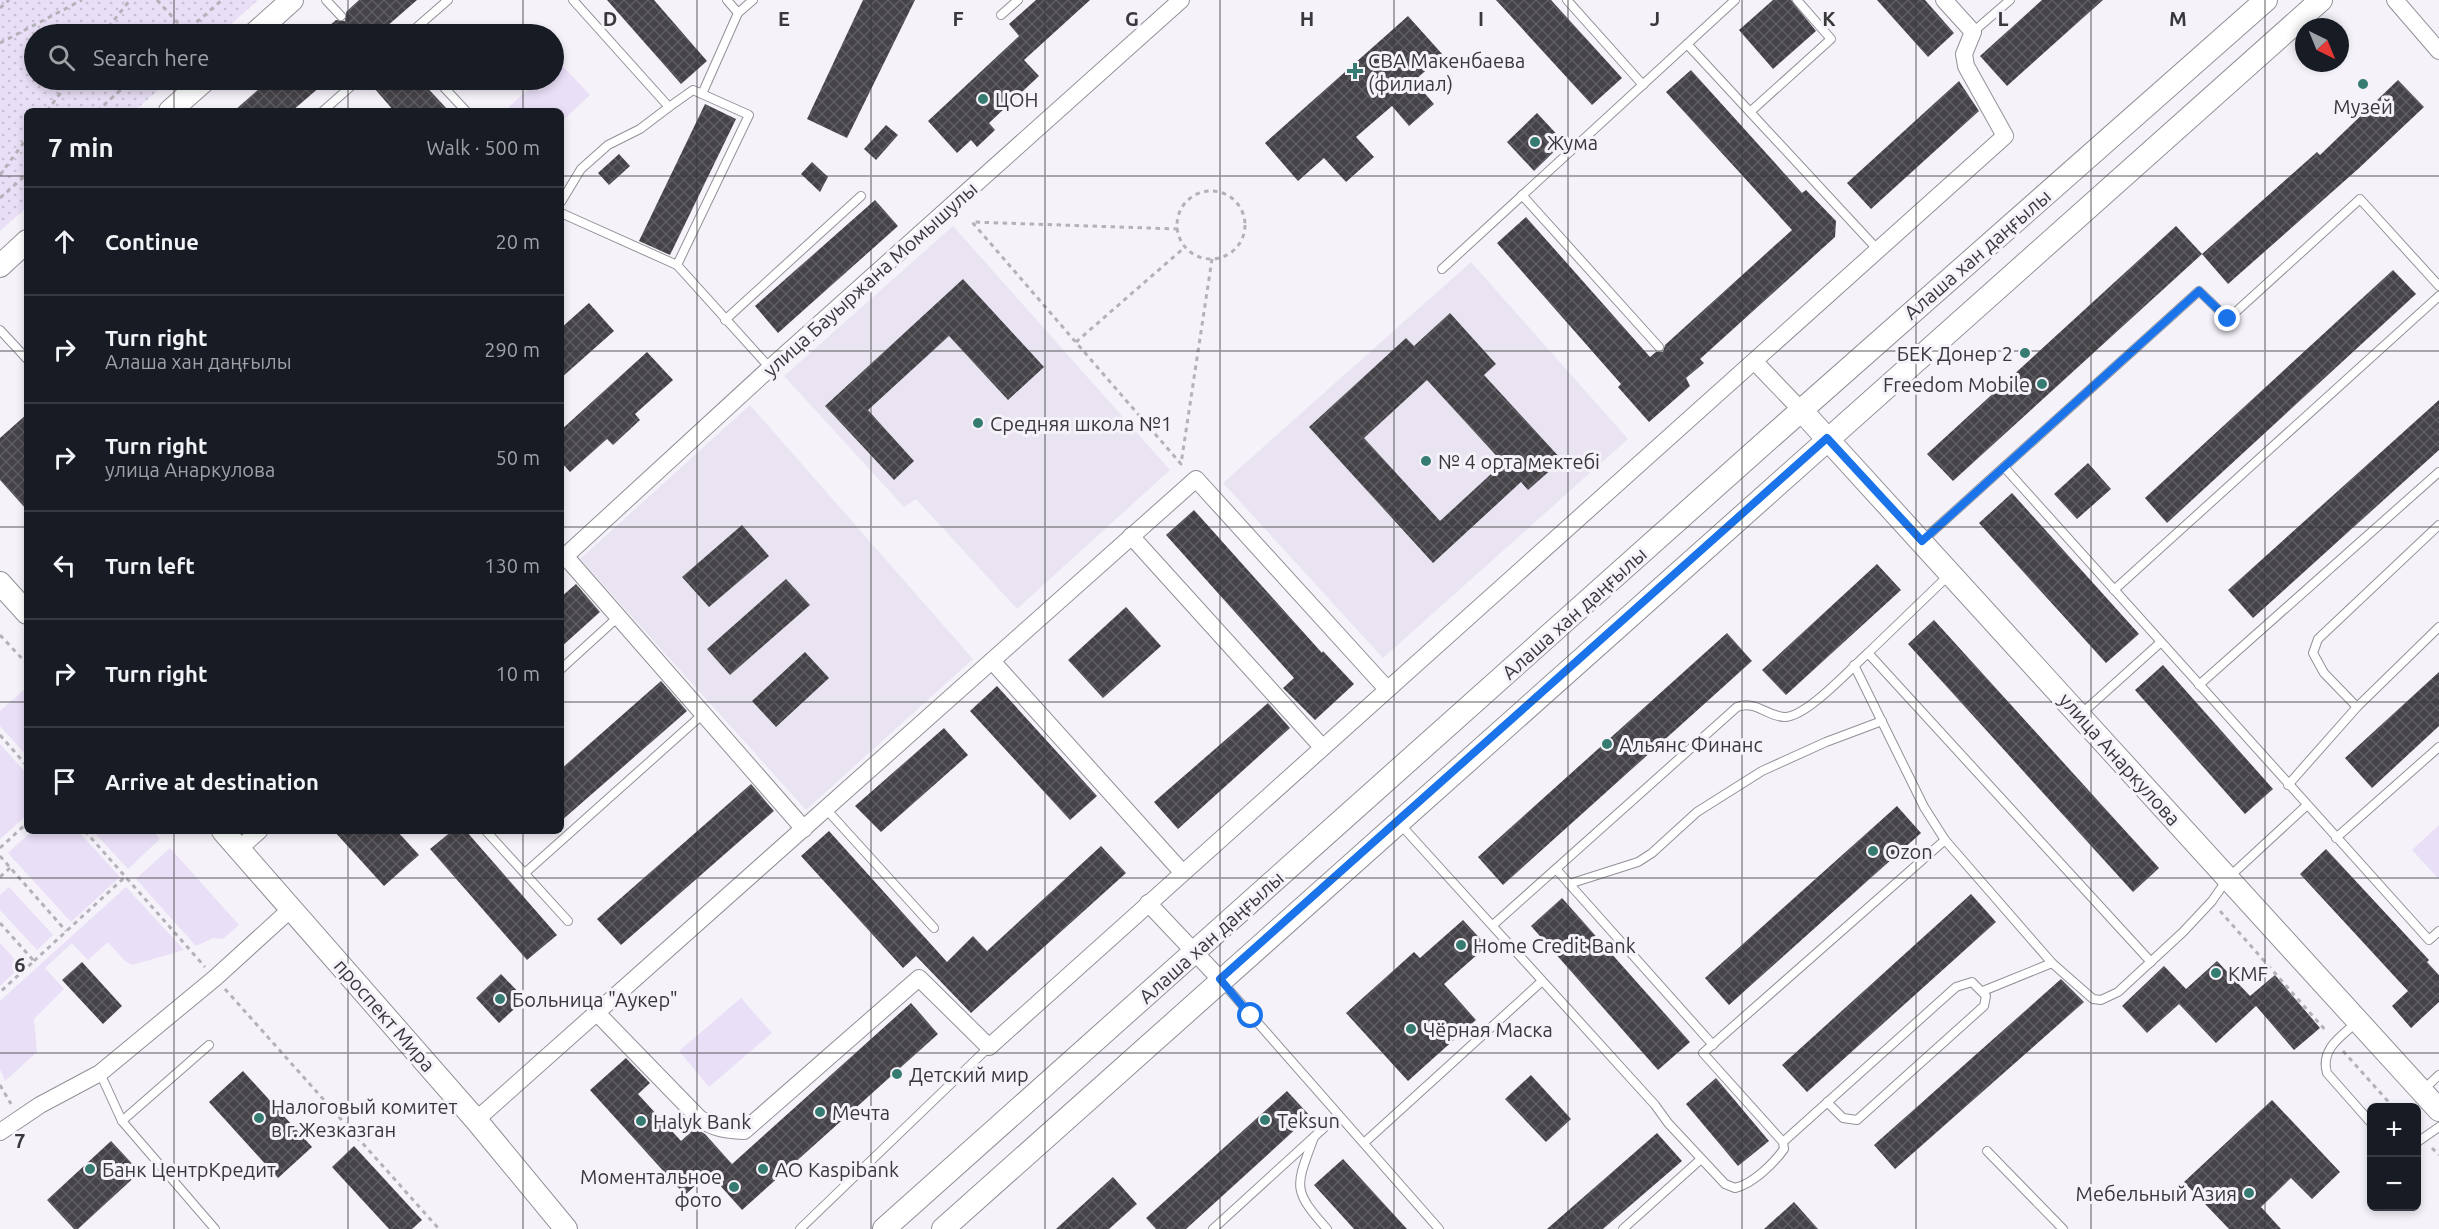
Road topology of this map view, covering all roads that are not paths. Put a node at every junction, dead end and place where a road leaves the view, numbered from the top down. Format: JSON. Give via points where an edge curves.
{"nodes":[{"id":1,"x":292,"y":0,"type":"edge"},
{"id":2,"x":326,"y":0,"type":"edge"},
{"id":3,"x":447,"y":0,"type":"edge"},
{"id":4,"x":573,"y":0,"type":"edge"},
{"id":5,"x":727,"y":0,"type":"edge"},
{"id":6,"x":753,"y":0,"type":"edge"},
{"id":7,"x":1018,"y":0,"type":"edge"},
{"id":8,"x":1181,"y":0,"type":"edge"},
{"id":9,"x":1567,"y":0,"type":"edge"},
{"id":10,"x":1735,"y":0,"type":"edge"},
{"id":11,"x":1797,"y":0,"type":"edge"},
{"id":12,"x":1944,"y":0,"type":"edge"},
{"id":13,"x":2010,"y":0,"type":"edge"},
{"id":14,"x":2266,"y":0,"type":"edge"},
{"id":15,"x":2320,"y":0,"type":"edge"},
{"id":16,"x":2395,"y":0,"type":"edge"},
{"id":17,"x":738,"y":13,"type":"junction"},
{"id":18,"x":1001,"y":15,"type":"dead end"},
{"id":19,"x":341,"y":16,"type":"dead end"},
{"id":20,"x":265,"y":24,"type":"edge"},
{"id":21,"x":420,"y":24,"type":"edge"},
{"id":22,"x":1973,"y":32,"type":"junction"},
{"id":23,"x":1687,"y":44,"type":"junction"},
{"id":24,"x":2439,"y":51,"type":"edge"},
{"id":25,"x":1643,"y":85,"type":"junction"},
{"id":26,"x":194,"y":90,"type":"edge"},
{"id":27,"x":347,"y":90,"type":"edge"},
{"id":28,"x":446,"y":90,"type":"edge"},
{"id":29,"x":702,"y":94,"type":"junction"},
{"id":30,"x":669,"y":107,"type":"junction"},
{"id":31,"x":173,"y":108,"type":"edge"},
{"id":32,"x":326,"y":108,"type":"edge"},
{"id":33,"x":463,"y":108,"type":"edge"},
{"id":34,"x":1750,"y":112,"type":"junction"},
{"id":35,"x":1522,"y":195,"type":"junction"},
{"id":36,"x":861,"y":196,"type":"dead end"},
{"id":37,"x":564,"y":197,"type":"edge"},
{"id":38,"x":564,"y":214,"type":"edge"},
{"id":39,"x":24,"y":244,"type":"edge"},
{"id":40,"x":1878,"y":250,"type":"junction"},
{"id":41,"x":677,"y":265,"type":"junction"},
{"id":42,"x":0,"y":266,"type":"edge"},
{"id":43,"x":1442,"y":269,"type":"dead end"},
{"id":44,"x":2439,"y":286,"type":"edge"},
{"id":45,"x":2439,"y":296,"type":"edge"},
{"id":46,"x":725,"y":320,"type":"junction"},
{"id":47,"x":0,"y":330,"type":"edge"},
{"id":48,"x":1659,"y":347,"type":"dead end"},
{"id":49,"x":24,"y":356,"type":"edge"},
{"id":50,"x":1755,"y":362,"type":"junction"},
{"id":51,"x":770,"y":368,"type":"junction"},
{"id":52,"x":1801,"y":410,"type":"junction"},
{"id":53,"x":1827,"y":438,"type":"junction"},
{"id":54,"x":2004,"y":467,"type":"junction"},
{"id":55,"x":2439,"y":472,"type":"edge"},
{"id":56,"x":2439,"y":525,"type":"edge"},
{"id":57,"x":1131,"y":536,"type":"junction"},
{"id":58,"x":1922,"y":541,"type":"junction"},
{"id":59,"x":564,"y":557,"type":"edge"},
{"id":60,"x":564,"y":559,"type":"edge"},
{"id":61,"x":1951,"y":572,"type":"junction"},
{"id":62,"x":0,"y":583,"type":"edge"},
{"id":63,"x":2114,"y":591,"type":"junction"},
{"id":64,"x":24,"y":610,"type":"edge"},
{"id":65,"x":618,"y":617,"type":"junction"},
{"id":66,"x":2439,"y":627,"type":"edge"},
{"id":67,"x":2161,"y":642,"type":"junction"},
{"id":68,"x":1868,"y":653,"type":"junction"},
{"id":69,"x":992,"y":660,"type":"junction"},
{"id":70,"x":1854,"y":665,"type":"junction"},
{"id":71,"x":564,"y":666,"type":"edge"},
{"id":72,"x":2199,"y":685,"type":"junction"},
{"id":73,"x":1387,"y":689,"type":"junction"},
{"id":74,"x":2357,"y":707,"type":"junction"},
{"id":75,"x":703,"y":714,"type":"junction"},
{"id":76,"x":2080,"y":715,"type":"junction"},
{"id":77,"x":1882,"y":721,"type":"junction"},
{"id":78,"x":1322,"y":747,"type":"junction"},
{"id":79,"x":2439,"y":747,"type":"edge"},
{"id":80,"x":2288,"y":785,"type":"junction"},
{"id":81,"x":2306,"y":806,"type":"junction"},
{"id":82,"x":826,"y":809,"type":"junction"},
{"id":83,"x":1397,"y":821,"type":"junction"},
{"id":84,"x":804,"y":829,"type":"junction"},
{"id":85,"x":226,"y":834,"type":"edge"},
{"id":86,"x":256,"y":834,"type":"edge"},
{"id":87,"x":489,"y":834,"type":"edge"},
{"id":88,"x":2336,"y":838,"type":"junction"},
{"id":89,"x":1945,"y":840,"type":"junction"},
{"id":90,"x":239,"y":849,"type":"junction"},
{"id":91,"x":1556,"y":869,"type":"junction"},
{"id":92,"x":1182,"y":872,"type":"junction"},
{"id":93,"x":525,"y":873,"type":"junction"},
{"id":94,"x":2228,"y":878,"type":"junction"},
{"id":95,"x":1569,"y":884,"type":"junction"},
{"id":96,"x":1148,"y":903,"type":"junction"},
{"id":97,"x":292,"y":908,"type":"junction"},
{"id":98,"x":568,"y":921,"type":"dead end"},
{"id":99,"x":1493,"y":925,"type":"junction"},
{"id":100,"x":934,"y":928,"type":"dead end"},
{"id":101,"x":2439,"y":931,"type":"edge"},
{"id":102,"x":1196,"y":952,"type":"junction"},
{"id":103,"x":2151,"y":962,"type":"junction"},
{"id":104,"x":2052,"y":963,"type":"junction"},
{"id":105,"x":1220,"y":979,"type":"junction"},
{"id":106,"x":1541,"y":982,"type":"junction"},
{"id":107,"x":1983,"y":991,"type":"junction"},
{"id":108,"x":597,"y":1013,"type":"junction"},
{"id":109,"x":2358,"y":1021,"type":"junction"},
{"id":110,"x":209,"y":1045,"type":"dead end"},
{"id":111,"x":1713,"y":1045,"type":"junction"},
{"id":112,"x":989,"y":1047,"type":"junction"},
{"id":113,"x":100,"y":1073,"type":"junction"},
{"id":114,"x":2439,"y":1076,"type":"edge"},
{"id":115,"x":2422,"y":1091,"type":"junction"},
{"id":116,"x":1827,"y":1102,"type":"junction"},
{"id":117,"x":2439,"y":1110,"type":"edge"},
{"id":118,"x":1338,"y":1114,"type":"junction"},
{"id":119,"x":2367,"y":1118,"type":"edge"},
{"id":120,"x":476,"y":1120,"type":"junction"},
{"id":121,"x":122,"y":1121,"type":"junction"},
{"id":122,"x":2439,"y":1128,"type":"edge"},
{"id":123,"x":0,"y":1132,"type":"edge"},
{"id":124,"x":1315,"y":1135,"type":"junction"},
{"id":125,"x":2421,"y":1140,"type":"edge"},
{"id":126,"x":1783,"y":1142,"type":"junction"},
{"id":127,"x":1364,"y":1143,"type":"junction"},
{"id":128,"x":1987,"y":1151,"type":"dead end"},
{"id":129,"x":1701,"y":1159,"type":"junction"},
{"id":130,"x":215,"y":1229,"type":"edge"},
{"id":131,"x":566,"y":1229,"type":"edge"},
{"id":132,"x":800,"y":1229,"type":"edge"},
{"id":133,"x":884,"y":1229,"type":"edge"},
{"id":134,"x":943,"y":1229,"type":"edge"},
{"id":135,"x":1213,"y":1229,"type":"edge"},
{"id":136,"x":1327,"y":1229,"type":"edge"},
{"id":137,"x":1439,"y":1229,"type":"edge"},
{"id":138,"x":1623,"y":1229,"type":"edge"},
{"id":139,"x":2063,"y":1229,"type":"edge"}],
"edges":[{"from":1,"to":20,"type":"main road"},
{"from":2,"to":19,"type":"lane"},
{"from":3,"to":21,"type":"lane"},
{"from":4,"to":30,"type":"lane"},
{"from":5,"to":17,"type":"lane"},
{"from":6,"to":17,"type":"lane"},
{"from":7,"to":18,"type":"lane"},
{"from":8,"to":51,"type":"street","name":"улица Бауыржана Момышулы"},
{"from":9,"to":25,"type":"lane"},
{"from":10,"to":23,"type":"lane"},
{"from":11,"to":34,"type":"lane","via":[[1831,39]]},
{"from":12,"to":22,"type":"street"},
{"from":13,"to":22,"type":"lane"},
{"from":14,"to":52,"type":"main road","name":"Алаша хан даңғылы"},
{"from":15,"to":53,"type":"main road","name":"Алаша хан даңғылы"},
{"from":16,"to":24,"type":"street"},
{"from":17,"to":29,"type":"lane"},
{"from":22,"to":40,"type":"street","via":[[1964,54],[1966,66],[2005,136]]},
{"from":23,"to":25,"type":"lane"},
{"from":23,"to":34,"type":"lane"},
{"from":25,"to":35,"type":"lane"},
{"from":26,"to":31,"type":"main road"},
{"from":27,"to":32,"type":"lane"},
{"from":28,"to":33,"type":"lane"},
{"from":29,"to":30,"type":"lane","via":[[693,90]]},
{"from":29,"to":41,"type":"lane","via":[[748,115]]},
{"from":30,"to":37,"type":"lane","via":[[640,129],[608,145],[581,169]]},
{"from":34,"to":40,"type":"lane"},
{"from":35,"to":43,"type":"lane"},
{"from":35,"to":48,"type":"lane"},
{"from":36,"to":46,"type":"lane"},
{"from":38,"to":41,"type":"lane"},
{"from":39,"to":42,"type":"main road"},
{"from":40,"to":50,"type":"street"},
{"from":41,"to":46,"type":"lane"},
{"from":44,"to":54,"type":"lane","via":[[2360,199],[2228,319],[2199,291]]},
{"from":45,"to":63,"type":"lane"},
{"from":46,"to":51,"type":"lane"},
{"from":47,"to":49,"type":"lane"},
{"from":50,"to":52,"type":"street"},
{"from":50,"to":73,"type":"street"},
{"from":51,"to":59,"type":"street","name":"улица Бауыржана Момышулы"},
{"from":52,"to":53,"type":"main road","name":"улица Анаркулова"},
{"from":52,"to":102,"type":"main road","name":"Алаша хан даңғылы"},
{"from":53,"to":58,"type":"main road","name":"улица Анаркулова"},
{"from":53,"to":83,"type":"main road","name":"Алаша хан даңғылы"},
{"from":54,"to":58,"type":"lane"},
{"from":54,"to":63,"type":"lane"},
{"from":55,"to":72,"type":"lane"},
{"from":56,"to":74,"type":"lane","via":[[2318,639],[2313,653],[2324,673]]},
{"from":57,"to":69,"type":"street"},
{"from":57,"to":73,"type":"street","via":[[1196,479]]},
{"from":57,"to":78,"type":"street"},
{"from":58,"to":61,"type":"main road","name":"улица Анаркулова"},
{"from":60,"to":65,"type":"street"},
{"from":61,"to":68,"type":"lane"},
{"from":61,"to":76,"type":"main road","name":"улица Анаркулова"},
{"from":62,"to":64,"type":"main road"},
{"from":63,"to":67,"type":"lane"},
{"from":65,"to":71,"type":"lane"},
{"from":65,"to":75,"type":"street"},
{"from":66,"to":74,"type":"lane"},
{"from":67,"to":72,"type":"lane"},
{"from":67,"to":76,"type":"lane"},
{"from":68,"to":70,"type":"lane"},
{"from":68,"to":103,"type":"lane"},
{"from":69,"to":82,"type":"street"},
{"from":69,"to":92,"type":"street"},
{"from":70,"to":77,"type":"lane"},
{"from":70,"to":91,"type":"lane","via":[[1802,712],[1787,717],[1771,715],[1754,705],[1737,707]]},
{"from":72,"to":80,"type":"lane"},
{"from":73,"to":78,"type":"street"},
{"from":74,"to":80,"type":"lane"},
{"from":75,"to":84,"type":"street"},
{"from":75,"to":93,"type":"lane"},
{"from":76,"to":94,"type":"main road","name":"улица Анаркулова"},
{"from":77,"to":89,"type":"lane","via":[[1924,807]]},
{"from":77,"to":95,"type":"lane","via":[[1762,771],[1697,812],[1638,862]]},
{"from":78,"to":92,"type":"street"},
{"from":79,"to":88,"type":"lane"},
{"from":80,"to":81,"type":"lane"},
{"from":81,"to":88,"type":"lane"},
{"from":81,"to":94,"type":"lane"},
{"from":82,"to":84,"type":"street"},
{"from":82,"to":100,"type":"lane"},
{"from":83,"to":99,"type":"lane"},
{"from":83,"to":105,"type":"main road","name":"Алаша хан даңғылы"},
{"from":84,"to":108,"type":"street"},
{"from":85,"to":90,"type":"main road","name":"проспект Мира"},
{"from":86,"to":90,"type":"street"},
{"from":87,"to":93,"type":"lane"},
{"from":88,"to":101,"type":"lane","via":[[2429,940]]},
{"from":89,"to":104,"type":"lane"},
{"from":89,"to":111,"type":"lane"},
{"from":90,"to":97,"type":"main road","name":"проспект Мира"},
{"from":91,"to":95,"type":"lane"},
{"from":91,"to":99,"type":"lane"},
{"from":92,"to":96,"type":"street"},
{"from":93,"to":98,"type":"lane"},
{"from":94,"to":103,"type":"lane","via":[[2212,901]]},
{"from":94,"to":109,"type":"main road","name":"улица Анаркулова"},
{"from":95,"to":111,"type":"lane"},
{"from":96,"to":102,"type":"street"},
{"from":96,"to":112,"type":"street"},
{"from":97,"to":113,"type":"street"},
{"from":97,"to":120,"type":"main road","name":"проспект Мира"},
{"from":99,"to":106,"type":"lane"},
{"from":102,"to":105,"type":"street"},
{"from":102,"to":133,"type":"main road","name":"Алаша хан даңғылы"},
{"from":103,"to":104,"type":"lane","via":[[2118,992],[2101,1000],[2093,999]]},
{"from":104,"to":107,"type":"lane"},
{"from":105,"to":118,"type":"lane"},
{"from":105,"to":134,"type":"main road","name":"Алаша хан даңғылы"},
{"from":106,"to":127,"type":"lane"},
{"from":106,"to":129,"type":"lane"},
{"from":107,"to":116,"type":"lane","via":[[1972,981],[1956,987]]},
{"from":107,"to":116,"type":"lane","via":[[1986,1001],[1979,1011],[1857,1120],[1843,1119]]},
{"from":108,"to":112,"type":"street","via":[[699,1118],[730,1130],[744,1131],[919,978]]},
{"from":108,"to":120,"type":"street"},
{"from":109,"to":115,"type":"main road","name":"улица Анаркулова"},
{"from":109,"to":119,"type":"lane","via":[[2335,1041],[2324,1063],[2327,1073]]},
{"from":110,"to":121,"type":"lane"},
{"from":111,"to":126,"type":"lane","via":[[1703,1053]]},
{"from":112,"to":132,"type":"lane"},
{"from":113,"to":121,"type":"lane"},
{"from":113,"to":123,"type":"street"},
{"from":114,"to":115,"type":"lane"},
{"from":115,"to":117,"type":"main road","name":"улица Анаркулова"},
{"from":116,"to":126,"type":"lane"},
{"from":118,"to":124,"type":"lane"},
{"from":118,"to":127,"type":"lane"},
{"from":120,"to":131,"type":"main road","name":"проспект Мира"},
{"from":121,"to":130,"type":"lane"},
{"from":122,"to":125,"type":"lane"},
{"from":124,"to":135,"type":"lane"},
{"from":124,"to":136,"type":"lane","via":[[1299,1189],[1307,1206]]},
{"from":126,"to":129,"type":"lane","via":[[1780,1154],[1750,1181],[1735,1188],[1725,1184]]},
{"from":127,"to":137,"type":"lane"},
{"from":128,"to":139,"type":"lane"},
{"from":129,"to":138,"type":"lane"}]}
